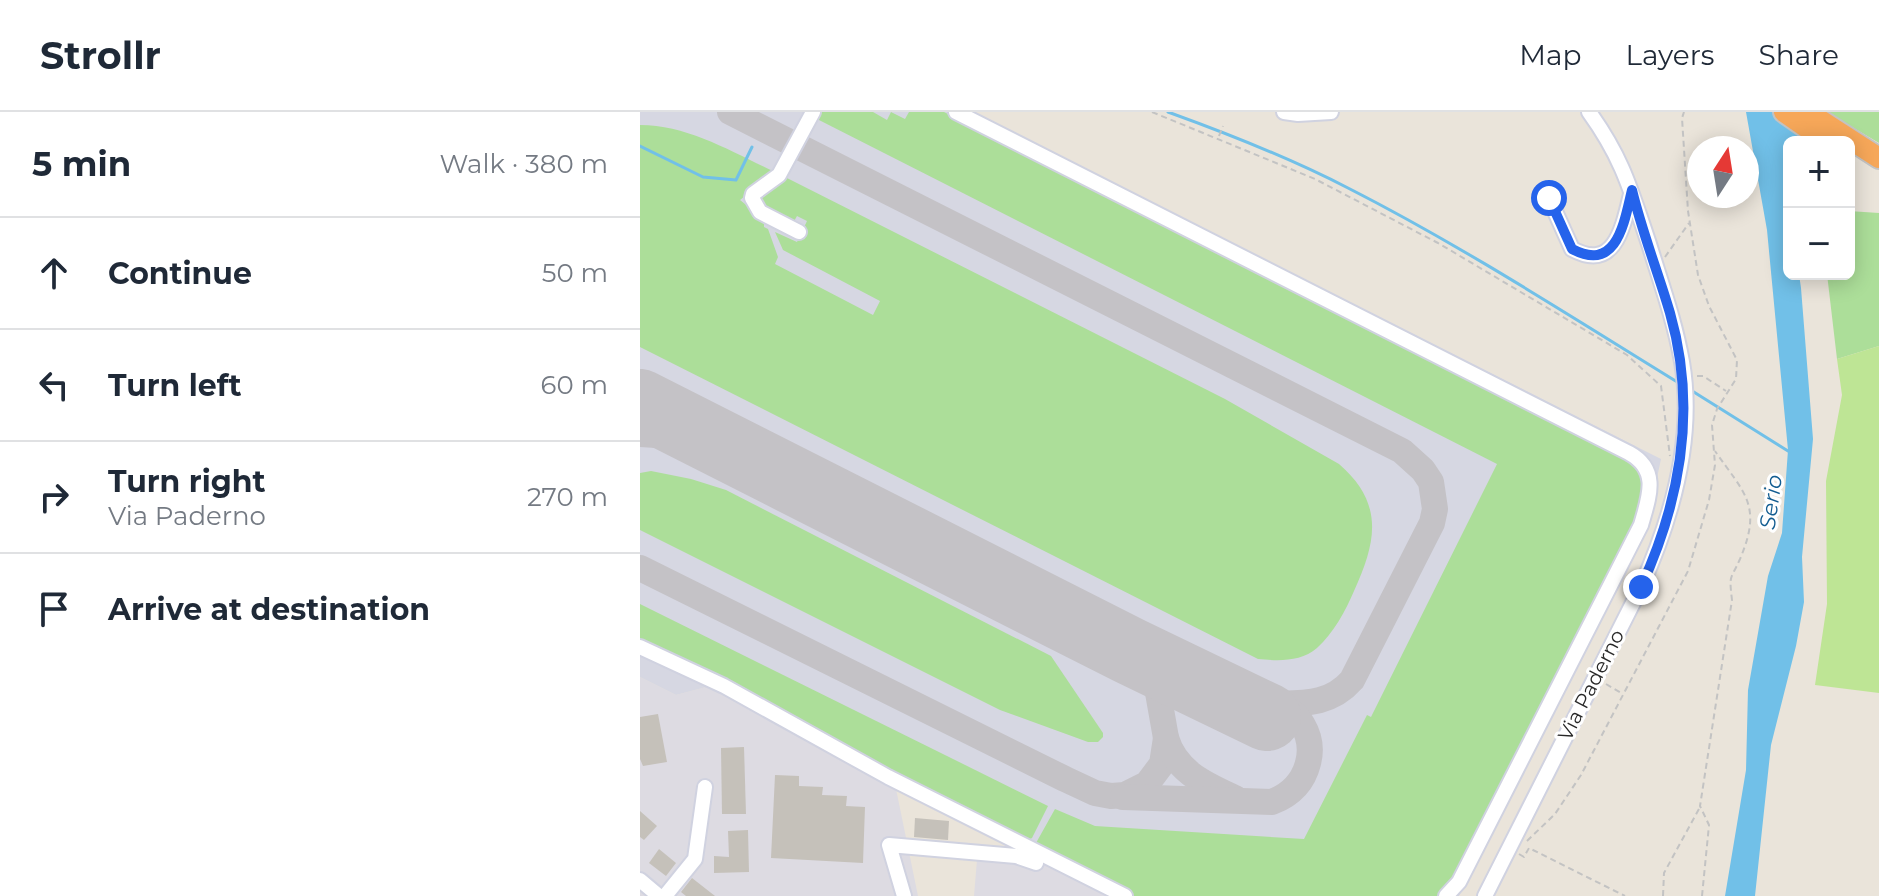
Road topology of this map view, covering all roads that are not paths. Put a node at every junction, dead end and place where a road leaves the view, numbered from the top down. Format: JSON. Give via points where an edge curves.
{"nodes":[{"id":1,"x":813,"y":112,"type":"edge"},
{"id":2,"x":956,"y":112,"type":"edge"},
{"id":3,"x":1284,"y":112,"type":"edge"},
{"id":4,"x":1331,"y":112,"type":"edge"},
{"id":5,"x":1589,"y":112,"type":"edge"},
{"id":6,"x":1784,"y":112,"type":"edge"},
{"id":7,"x":1808,"y":112,"type":"edge"},
{"id":8,"x":1819,"y":136,"type":"edge"},
{"id":9,"x":1879,"y":158,"type":"edge"},
{"id":10,"x":1855,"y":159,"type":"edge"},
{"id":11,"x":1879,"y":173,"type":"edge"},
{"id":12,"x":1632,"y":190,"type":"junction"},
{"id":13,"x":1549,"y":198,"type":"dead end"},
{"id":14,"x":799,"y":232,"type":"dead end"},
{"id":15,"x":640,"y":647,"type":"edge"},
{"id":16,"x":705,"y":787,"type":"dead end"},
{"id":17,"x":1036,"y":863,"type":"dead end"},
{"id":18,"x":640,"y":880,"type":"edge"},
{"id":19,"x":1487,"y":892,"type":"edge"},
{"id":20,"x":659,"y":896,"type":"edge"},
{"id":21,"x":665,"y":896,"type":"edge"},
{"id":22,"x":904,"y":896,"type":"edge"},
{"id":23,"x":1125,"y":896,"type":"edge"},
{"id":24,"x":1446,"y":896,"type":"edge"}],
"edges":[{"from":1,"to":14,"type":"street","via":[[779,175],[752,198],[760,212]]},
{"from":2,"to":24,"type":"street","via":[[1615,445],[1646,466],[1651,486],[1641,525],[1459,882]]},
{"from":3,"to":4,"type":"street"},
{"from":5,"to":12,"type":"street","name":"Via Paderno"},
{"from":6,"to":8,"type":"highway"},
{"from":7,"to":9,"type":"highway"},
{"from":10,"to":11,"type":"highway"},
{"from":12,"to":13,"type":"street","via":[[1615,243],[1592,257],[1572,249]]},
{"from":12,"to":19,"type":"street","name":"Via Paderno","via":[[1682,363],[1681,459],[1659,547]]},
{"from":15,"to":23,"type":"street"},
{"from":16,"to":21,"type":"street","via":[[695,859]]},
{"from":17,"to":22,"type":"street","via":[[1016,856],[889,845]]},
{"from":18,"to":20,"type":"street"}]}
